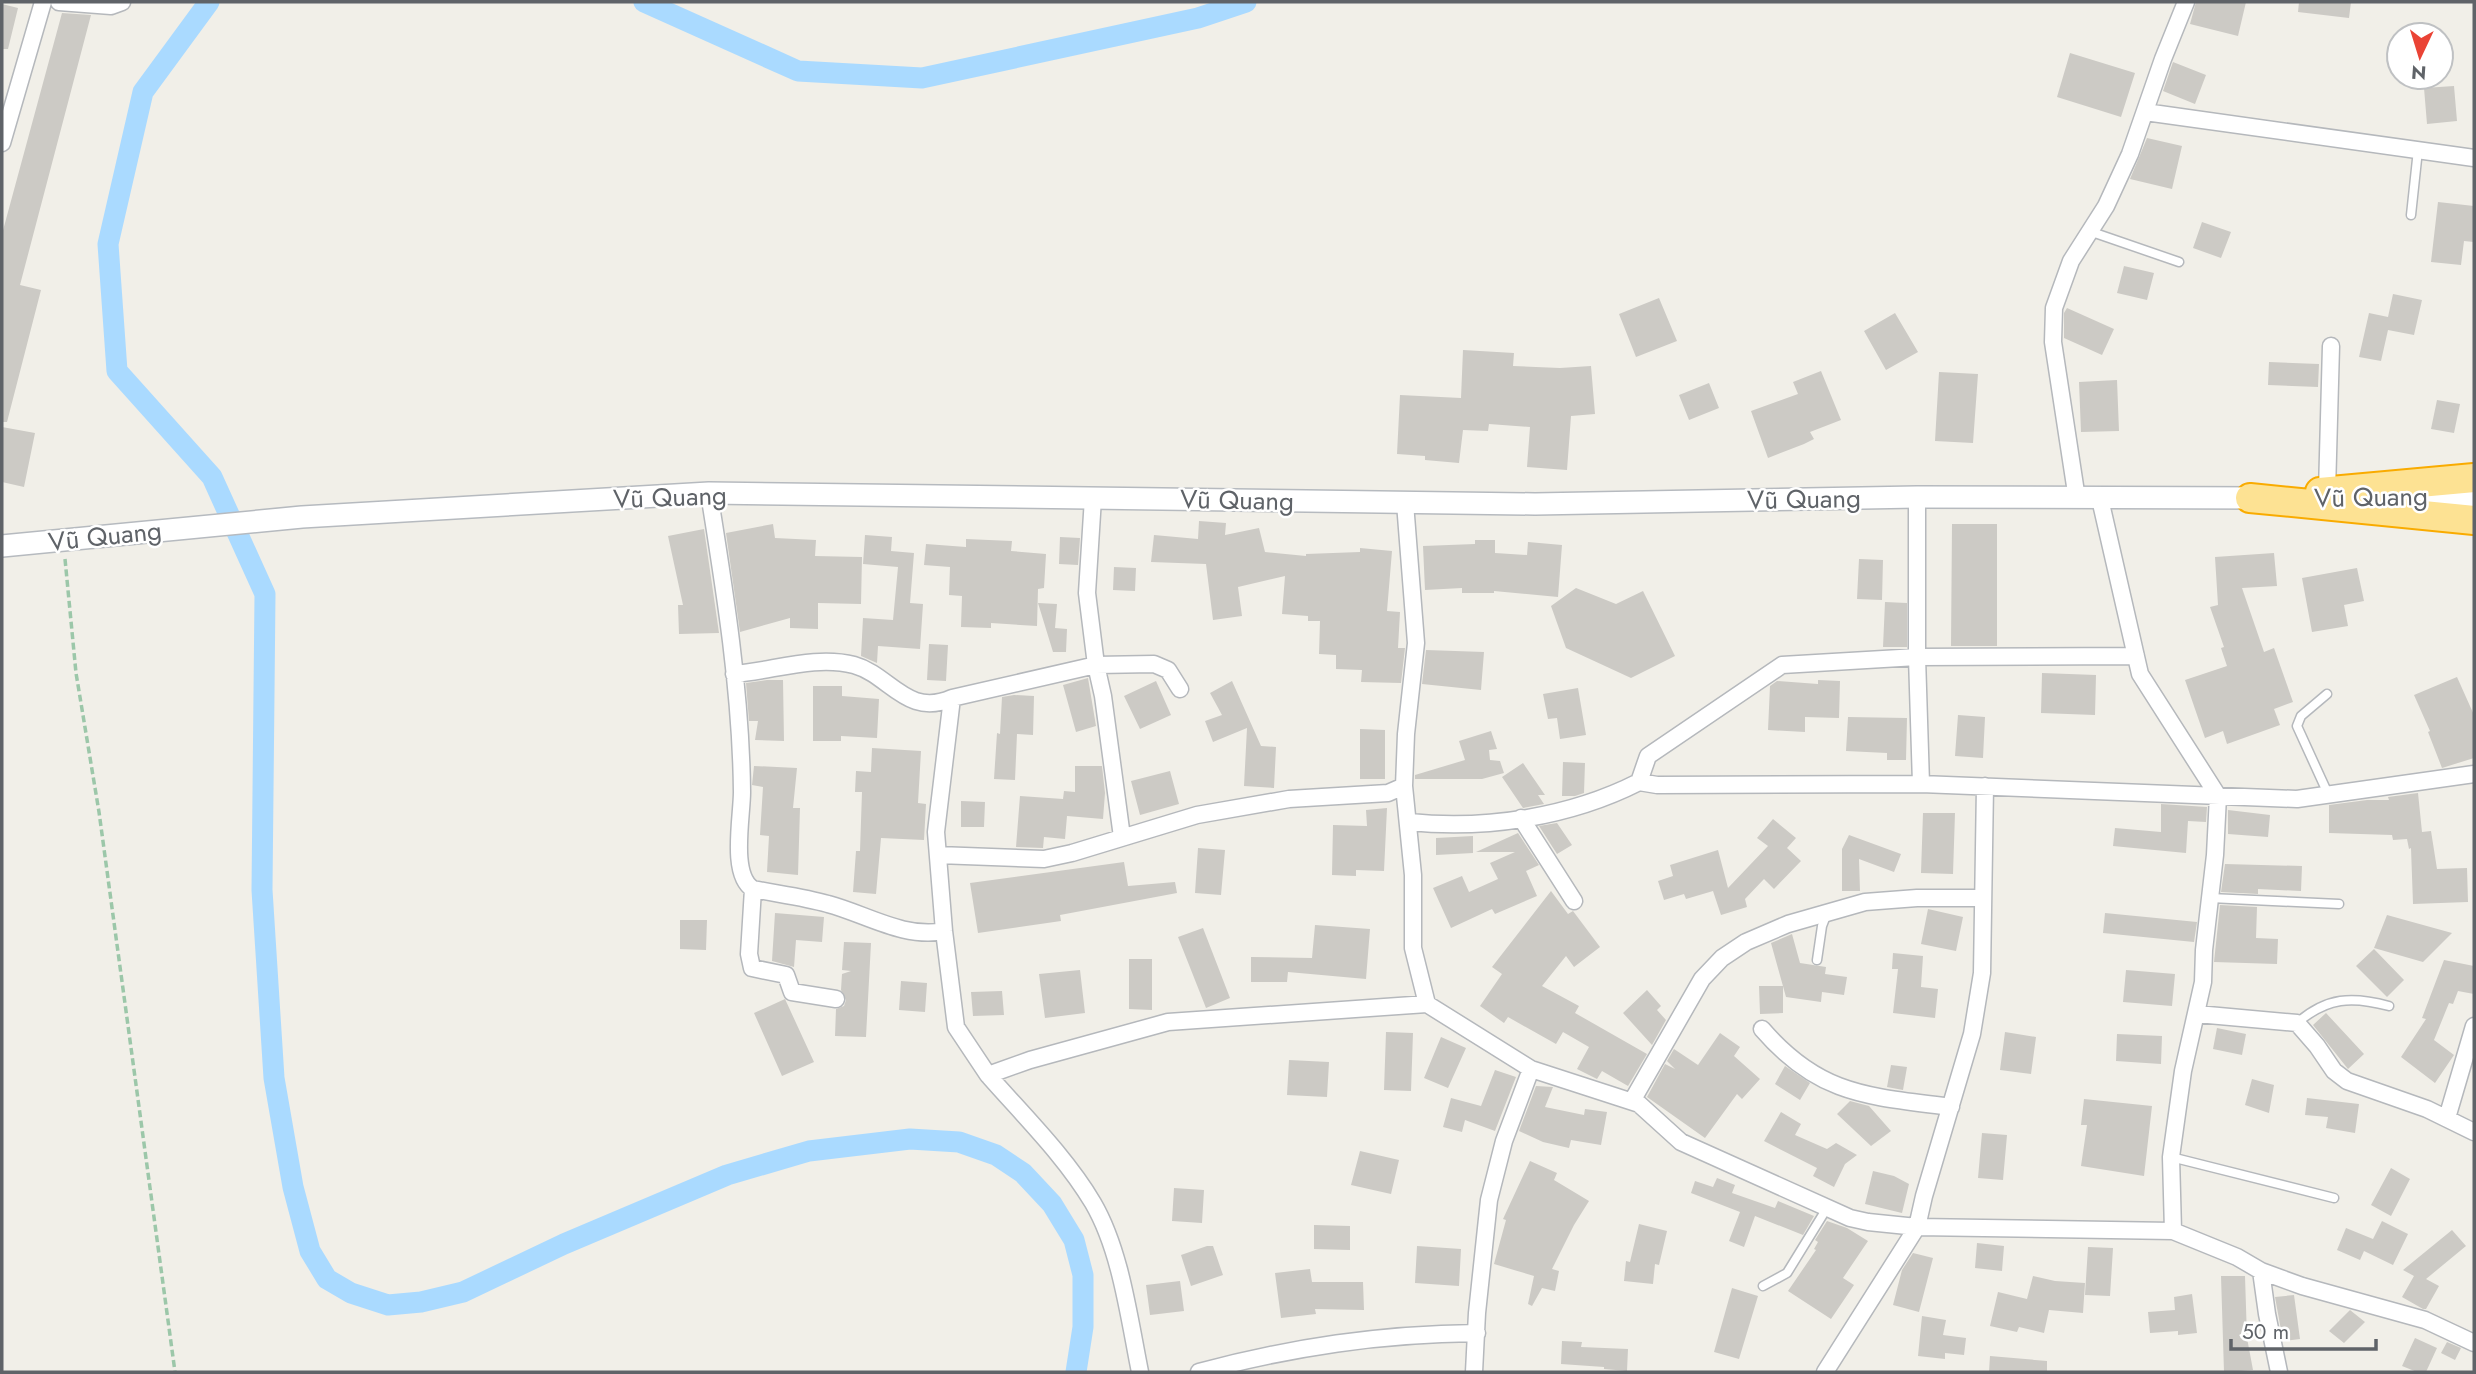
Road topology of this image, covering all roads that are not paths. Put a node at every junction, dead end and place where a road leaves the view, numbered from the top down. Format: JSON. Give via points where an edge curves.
{"nodes":[{"id":1,"x":43,"y":2,"type":"edge"},
{"id":2,"x":59,"y":2,"type":"edge"},
{"id":3,"x":122,"y":2,"type":"edge"},
{"id":4,"x":2186,"y":2,"type":"edge"},
{"id":5,"x":2145,"y":112,"type":"junction"},
{"id":6,"x":2,"y":143,"type":"edge"},
{"id":7,"x":2418,"y":150,"type":"junction"},
{"id":8,"x":2474,"y":158,"type":"edge"},
{"id":9,"x":2411,"y":215,"type":"dead end"},
{"id":10,"x":2089,"y":231,"type":"junction"},
{"id":11,"x":2179,"y":262,"type":"dead end"},
{"id":12,"x":2331,"y":346,"type":"dead end"},
{"id":13,"x":2474,"y":478,"type":"edge"},
{"id":14,"x":2327,"y":491,"type":"junction"},
{"id":15,"x":709,"y":493,"type":"junction"},
{"id":16,"x":2474,"y":496,"type":"edge"},
{"id":17,"x":1917,"y":497,"type":"junction"},
{"id":18,"x":1093,"y":498,"type":"junction"},
{"id":19,"x":2250,"y":498,"type":"junction"},
{"id":20,"x":2077,"y":499,"type":"junction"},
{"id":21,"x":2100,"y":499,"type":"junction"},
{"id":22,"x":1405,"y":503,"type":"junction"},
{"id":23,"x":2474,"y":520,"type":"edge"},
{"id":24,"x":2,"y":546,"type":"edge"},
{"id":25,"x":2136,"y":656,"type":"junction"},
{"id":26,"x":1917,"y":657,"type":"junction"},
{"id":27,"x":1096,"y":665,"type":"junction"},
{"id":28,"x":734,"y":674,"type":"junction"},
{"id":29,"x":1180,"y":690,"type":"dead end"},
{"id":30,"x":2327,"y":694,"type":"dead end"},
{"id":31,"x":952,"y":698,"type":"junction"},
{"id":32,"x":2474,"y":774,"type":"edge"},
{"id":33,"x":1640,"y":782,"type":"junction"},
{"id":34,"x":1921,"y":784,"type":"junction"},
{"id":35,"x":1404,"y":786,"type":"junction"},
{"id":36,"x":1985,"y":786,"type":"junction"},
{"id":37,"x":2218,"y":796,"type":"junction"},
{"id":38,"x":2329,"y":796,"type":"junction"},
{"id":39,"x":1521,"y":818,"type":"junction"},
{"id":40,"x":1409,"y":822,"type":"junction"},
{"id":41,"x":1122,"y":837,"type":"junction"},
{"id":42,"x":939,"y":855,"type":"junction"},
{"id":43,"x":753,"y":890,"type":"junction"},
{"id":44,"x":1983,"y":898,"type":"junction"},
{"id":45,"x":2210,"y":898,"type":"junction"},
{"id":46,"x":1574,"y":901,"type":"dead end"},
{"id":47,"x":2339,"y":904,"type":"dead end"},
{"id":48,"x":1827,"y":913,"type":"junction"},
{"id":49,"x":944,"y":931,"type":"junction"},
{"id":50,"x":1817,"y":960,"type":"dead end"},
{"id":51,"x":836,"y":999,"type":"dead end"},
{"id":52,"x":1427,"y":1004,"type":"junction"},
{"id":53,"x":2389,"y":1006,"type":"dead end"},
{"id":54,"x":2197,"y":1014,"type":"junction"},
{"id":55,"x":2297,"y":1023,"type":"junction"},
{"id":56,"x":2474,"y":1026,"type":"edge"},
{"id":57,"x":1762,"y":1029,"type":"dead end"},
{"id":58,"x":1531,"y":1069,"type":"junction"},
{"id":59,"x":988,"y":1075,"type":"junction"},
{"id":60,"x":1632,"y":1101,"type":"junction"},
{"id":61,"x":1951,"y":1107,"type":"junction"},
{"id":62,"x":2447,"y":1118,"type":"junction"},
{"id":63,"x":2474,"y":1132,"type":"edge"},
{"id":64,"x":2171,"y":1157,"type":"junction"},
{"id":65,"x":2334,"y":1198,"type":"dead end"},
{"id":66,"x":1827,"y":1208,"type":"junction"},
{"id":67,"x":1917,"y":1227,"type":"junction"},
{"id":68,"x":2173,"y":1231,"type":"junction"},
{"id":69,"x":2261,"y":1271,"type":"junction"},
{"id":70,"x":1763,"y":1286,"type":"dead end"},
{"id":71,"x":1477,"y":1333,"type":"junction"},
{"id":72,"x":2474,"y":1343,"type":"edge"},
{"id":73,"x":1261,"y":1356,"type":"junction"},
{"id":74,"x":1831,"y":1370,"type":"edge"},
{"id":75,"x":1140,"y":1372,"type":"edge"},
{"id":76,"x":1199,"y":1372,"type":"edge"},
{"id":77,"x":1264,"y":1372,"type":"edge"},
{"id":78,"x":1474,"y":1372,"type":"edge"},
{"id":79,"x":2279,"y":1372,"type":"edge"}],
"edges":[{"from":1,"to":6,"type":"street"},
{"from":2,"to":3,"type":"street","via":[[111,6]]},
{"from":4,"to":5,"type":"street"},
{"from":5,"to":7,"type":"street"},
{"from":5,"to":10,"type":"street","via":[[2113,193]]},
{"from":7,"to":8,"type":"street"},
{"from":7,"to":9,"type":"lane"},
{"from":10,"to":11,"type":"lane"},
{"from":10,"to":20,"type":"street","via":[[2063,276],[2053,323]]},
{"from":12,"to":14,"type":"street"},
{"from":13,"to":14,"type":"highway"},
{"from":14,"to":19,"type":"highway"},
{"from":15,"to":18,"type":"main road","name":"Vũ Quang"},
{"from":15,"to":24,"type":"main road","name":"Vũ Quang","via":[[302,516]]},
{"from":15,"to":28,"type":"street"},
{"from":16,"to":19,"type":"main road","name":"Vũ Quang"},
{"from":17,"to":20,"type":"main road","name":"Vũ Quang"},
{"from":17,"to":22,"type":"main road","name":"Vũ Quang"},
{"from":17,"to":26,"type":"street"},
{"from":18,"to":22,"type":"main road","name":"Vũ Quang"},
{"from":18,"to":27,"type":"street","via":[[1087,593]]},
{"from":19,"to":21,"type":"main road","name":"Vũ Quang"},
{"from":19,"to":23,"type":"highway"},
{"from":20,"to":21,"type":"main road","name":"Vũ Quang"},
{"from":21,"to":25,"type":"street"},
{"from":22,"to":35,"type":"street","via":[[1416,643]]},
{"from":25,"to":26,"type":"street"},
{"from":25,"to":37,"type":"street","via":[[2140,674]]},
{"from":26,"to":33,"type":"street","via":[[1782,665],[1648,756]]},
{"from":26,"to":34,"type":"street"},
{"from":27,"to":29,"type":"street","via":[[1154,664],[1168,670]]},
{"from":27,"to":31,"type":"street"},
{"from":27,"to":41,"type":"street"},
{"from":28,"to":31,"type":"street","via":[[810,662],[853,665],[910,699],[929,703]]},
{"from":28,"to":43,"type":"street","via":[[742,763],[740,873]]},
{"from":30,"to":38,"type":"lane","via":[[2301,716],[2297,726]]},
{"from":31,"to":42,"type":"street","via":[[936,832]]},
{"from":32,"to":38,"type":"street"},
{"from":33,"to":34,"type":"street"},
{"from":33,"to":39,"type":"street","via":[[1605,797]]},
{"from":34,"to":36,"type":"street"},
{"from":35,"to":40,"type":"street"},
{"from":35,"to":41,"type":"street","via":[[1388,793],[1289,799],[1197,815]]},
{"from":36,"to":37,"type":"street"},
{"from":36,"to":44,"type":"street"},
{"from":37,"to":38,"type":"street"},
{"from":37,"to":45,"type":"street"},
{"from":39,"to":40,"type":"street","via":[[1470,825]]},
{"from":39,"to":46,"type":"street"},
{"from":40,"to":52,"type":"street","via":[[1413,948]]},
{"from":41,"to":42,"type":"street","via":[[1044,859]]},
{"from":42,"to":49,"type":"street"},
{"from":43,"to":49,"type":"street","via":[[828,904],[913,932]]},
{"from":43,"to":51,"type":"street","via":[[752,968],[786,975],[792,992]]},
{"from":44,"to":48,"type":"street","via":[[1881,900]]},
{"from":44,"to":61,"type":"street","via":[[1978,1005]]},
{"from":45,"to":47,"type":"lane"},
{"from":45,"to":54,"type":"street"},
{"from":48,"to":50,"type":"lane"},
{"from":48,"to":60,"type":"street","via":[[1788,924],[1721,958],[1697,985]]},
{"from":49,"to":59,"type":"street","via":[[956,1027]]},
{"from":52,"to":58,"type":"street"},
{"from":52,"to":59,"type":"street","via":[[1168,1022]]},
{"from":53,"to":55,"type":"lane","via":[[2368,1000],[2339,1001],[2319,1007]]},
{"from":54,"to":55,"type":"street"},
{"from":54,"to":64,"type":"street","via":[[2183,1071]]},
{"from":55,"to":62,"type":"street","via":[[2347,1081]]},
{"from":56,"to":62,"type":"street"},
{"from":57,"to":61,"type":"street","via":[[1803,1069],[1833,1084],[1873,1096]]},
{"from":58,"to":60,"type":"street"},
{"from":58,"to":71,"type":"street","via":[[1493,1178]]},
{"from":59,"to":75,"type":"street","via":[[1059,1155],[1094,1204],[1112,1247]]},
{"from":60,"to":66,"type":"street","via":[[1681,1142]]},
{"from":61,"to":67,"type":"street"},
{"from":62,"to":63,"type":"street"},
{"from":64,"to":65,"type":"lane"},
{"from":64,"to":68,"type":"street"},
{"from":66,"to":67,"type":"street","via":[[1868,1222]]},
{"from":66,"to":70,"type":"lane","via":[[1787,1273]]},
{"from":67,"to":68,"type":"street"},
{"from":67,"to":74,"type":"street"},
{"from":68,"to":69,"type":"street"},
{"from":69,"to":72,"type":"street","via":[[2425,1320]]},
{"from":69,"to":79,"type":"street"},
{"from":71,"to":73,"type":"street","via":[[1356,1339]]},
{"from":71,"to":78,"type":"street"},
{"from":73,"to":76,"type":"street"},
{"from":73,"to":77,"type":"street"}]}
